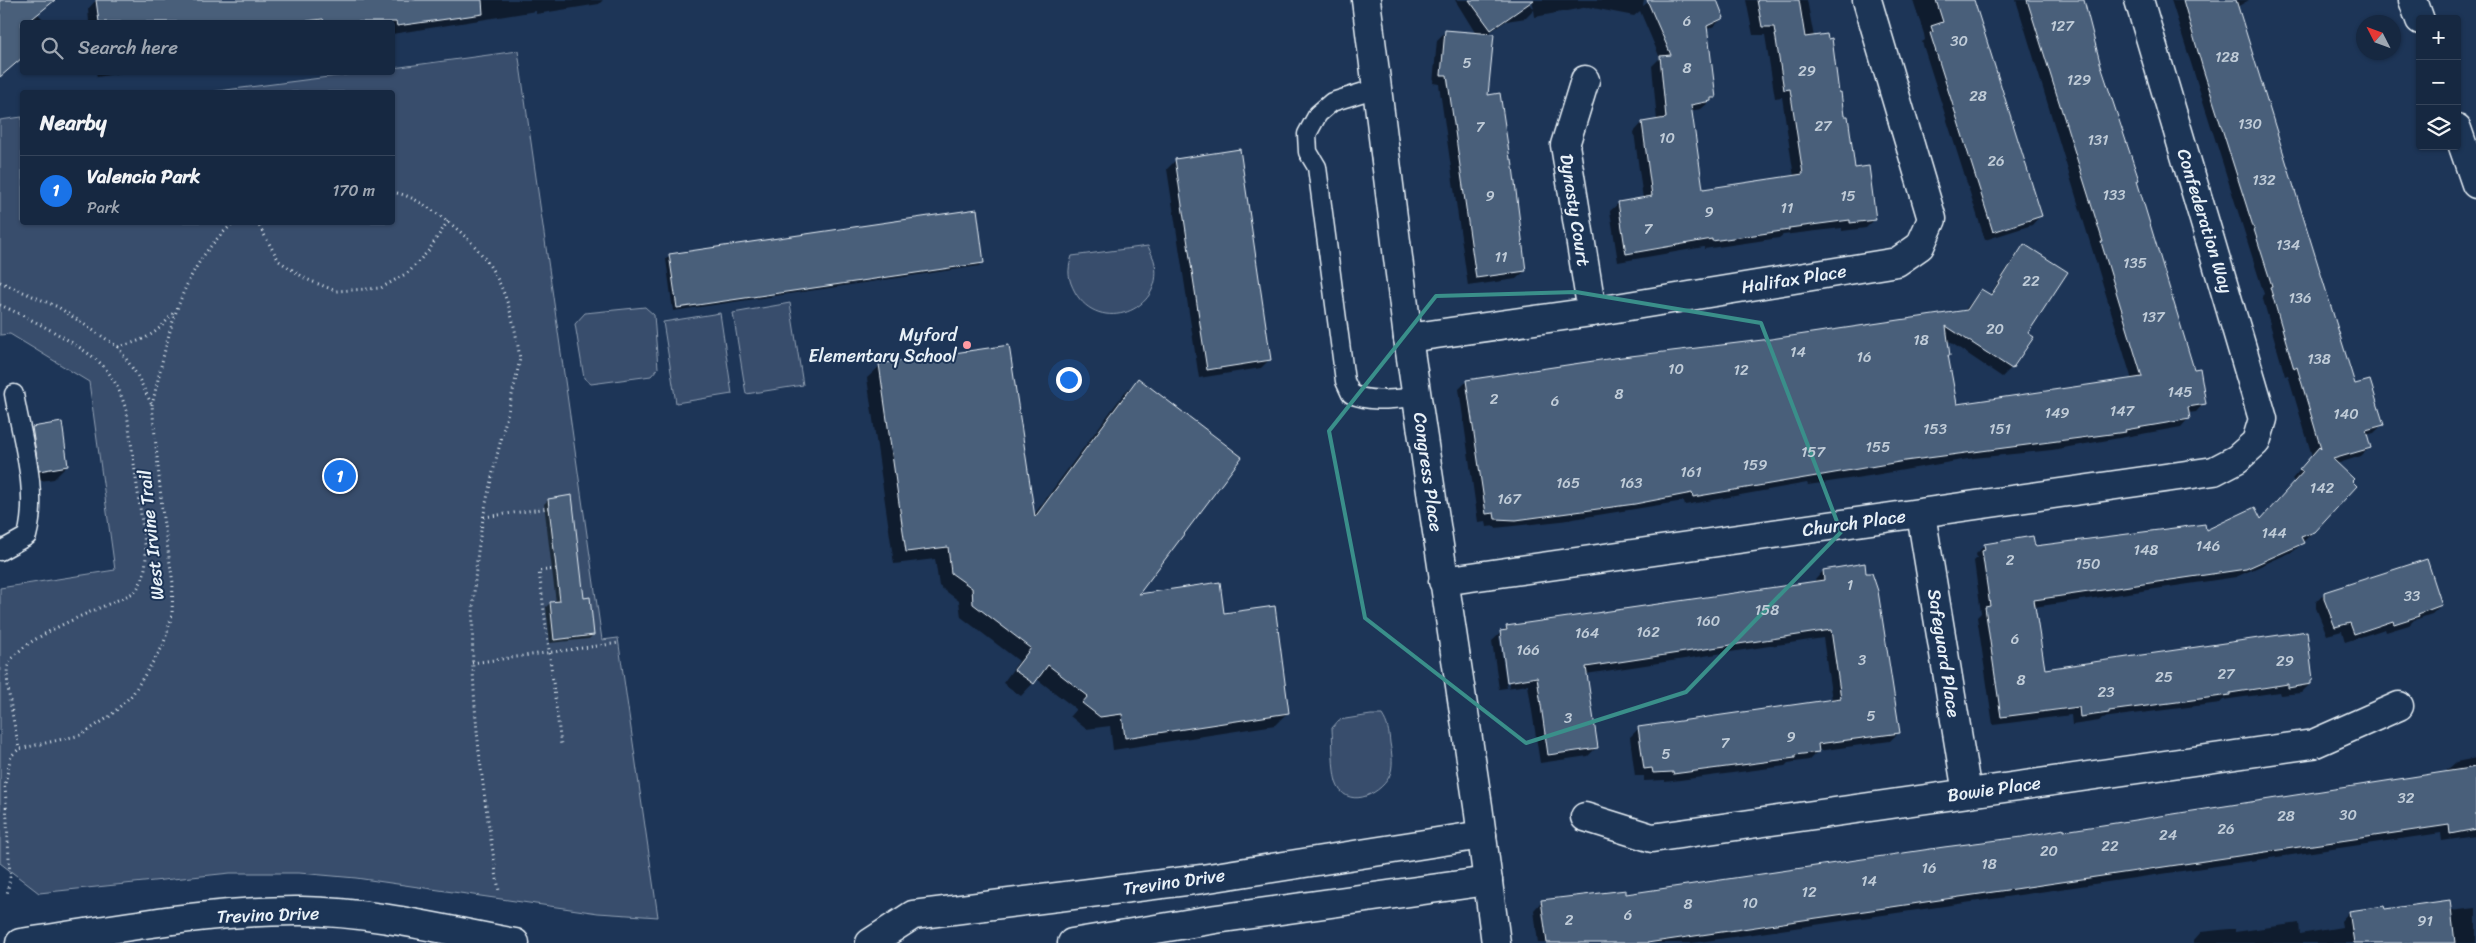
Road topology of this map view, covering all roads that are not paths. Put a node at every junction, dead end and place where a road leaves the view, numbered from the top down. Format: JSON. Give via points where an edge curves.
{"nodes":[{"id":1,"x":1366,"y":0,"type":"edge"},
{"id":2,"x":1868,"y":0,"type":"edge"},
{"id":3,"x":2139,"y":0,"type":"edge"},
{"id":4,"x":2413,"y":0,"type":"edge"},
{"id":5,"x":2418,"y":15,"type":"edge"},
{"id":6,"x":1585,"y":80,"type":"dead end"},
{"id":7,"x":1377,"y":88,"type":"junction"},
{"id":8,"x":2461,"y":141,"type":"edge"},
{"id":9,"x":2476,"y":184,"type":"edge"},
{"id":10,"x":1592,"y":312,"type":"junction"},
{"id":11,"x":1408,"y":338,"type":"junction"},
{"id":12,"x":14,"y":394,"type":"dead end"},
{"id":13,"x":1417,"y":397,"type":"junction"},
{"id":14,"x":2256,"y":442,"type":"joint"},
{"id":15,"x":1921,"y":514,"type":"junction"},
{"id":16,"x":0,"y":551,"type":"edge"},
{"id":17,"x":1443,"y":581,"type":"junction"},
{"id":18,"x":2399,"y":706,"type":"dead end"},
{"id":19,"x":1967,"y":793,"type":"junction"},
{"id":20,"x":1585,"y":817,"type":"dead end"},
{"id":21,"x":1482,"y":835,"type":"junction"},
{"id":22,"x":1488,"y":881,"type":"junction"},
{"id":23,"x":20,"y":943,"type":"edge"},
{"id":24,"x":515,"y":943,"type":"edge"},
{"id":25,"x":872,"y":943,"type":"edge"},
{"id":26,"x":1072,"y":943,"type":"edge"},
{"id":27,"x":1496,"y":943,"type":"edge"}],
"edges":[{"from":1,"to":7,"type":"main road","name":"Congress Place"},
{"from":2,"to":10,"type":"main road","name":"Halifax Place","via":[[1932,219],[1920,246],[1897,262]]},
{"from":3,"to":14,"type":"main road","name":"Confederation Way","via":[[2258,396],[2263,419]]},
{"from":4,"to":5,"type":"main road"},
{"from":6,"to":10,"type":"main road","name":"Dynasty Court","via":[[1564,145]]},
{"from":7,"to":11,"type":"main road","name":"Congress Place"},
{"from":7,"to":13,"type":"lane","via":[[1332,102],[1318,114],[1307,134],[1308,152],[1317,167],[1345,380],[1351,394],[1363,399]]},
{"from":8,"to":9,"type":"main road"},
{"from":10,"to":11,"type":"main road","name":"Halifax Place"},
{"from":11,"to":13,"type":"main road","name":"Congress Place"},
{"from":12,"to":16,"type":"lane","via":[[32,498],[31,520],[27,536]]},
{"from":13,"to":17,"type":"main road","name":"Congress Place"},
{"from":14,"to":15,"type":"main road","name":"Church Place","via":[[2237,459],[2214,471]]},
{"from":15,"to":17,"type":"main road","name":"Church Place"},
{"from":15,"to":19,"type":"main road","name":"Safeguard Place"},
{"from":17,"to":21,"type":"main road","name":"Congress Place"},
{"from":18,"to":19,"type":"main road","name":"Bowie Place","via":[[2312,744]]},
{"from":19,"to":20,"type":"main road","name":"Bowie Place","via":[[1652,838]]},
{"from":21,"to":22,"type":"main road","name":"Congress Place"},
{"from":21,"to":25,"type":"main road","name":"Trevino Drive","via":[[1202,879],[913,915]]},
{"from":22,"to":26,"type":"main road","via":[[1216,919]]},
{"from":22,"to":27,"type":"main road","name":"Congress Place"},
{"from":23,"to":24,"type":"main road","name":"Trevino Drive","via":[[232,914],[302,911],[369,915]]}]}
